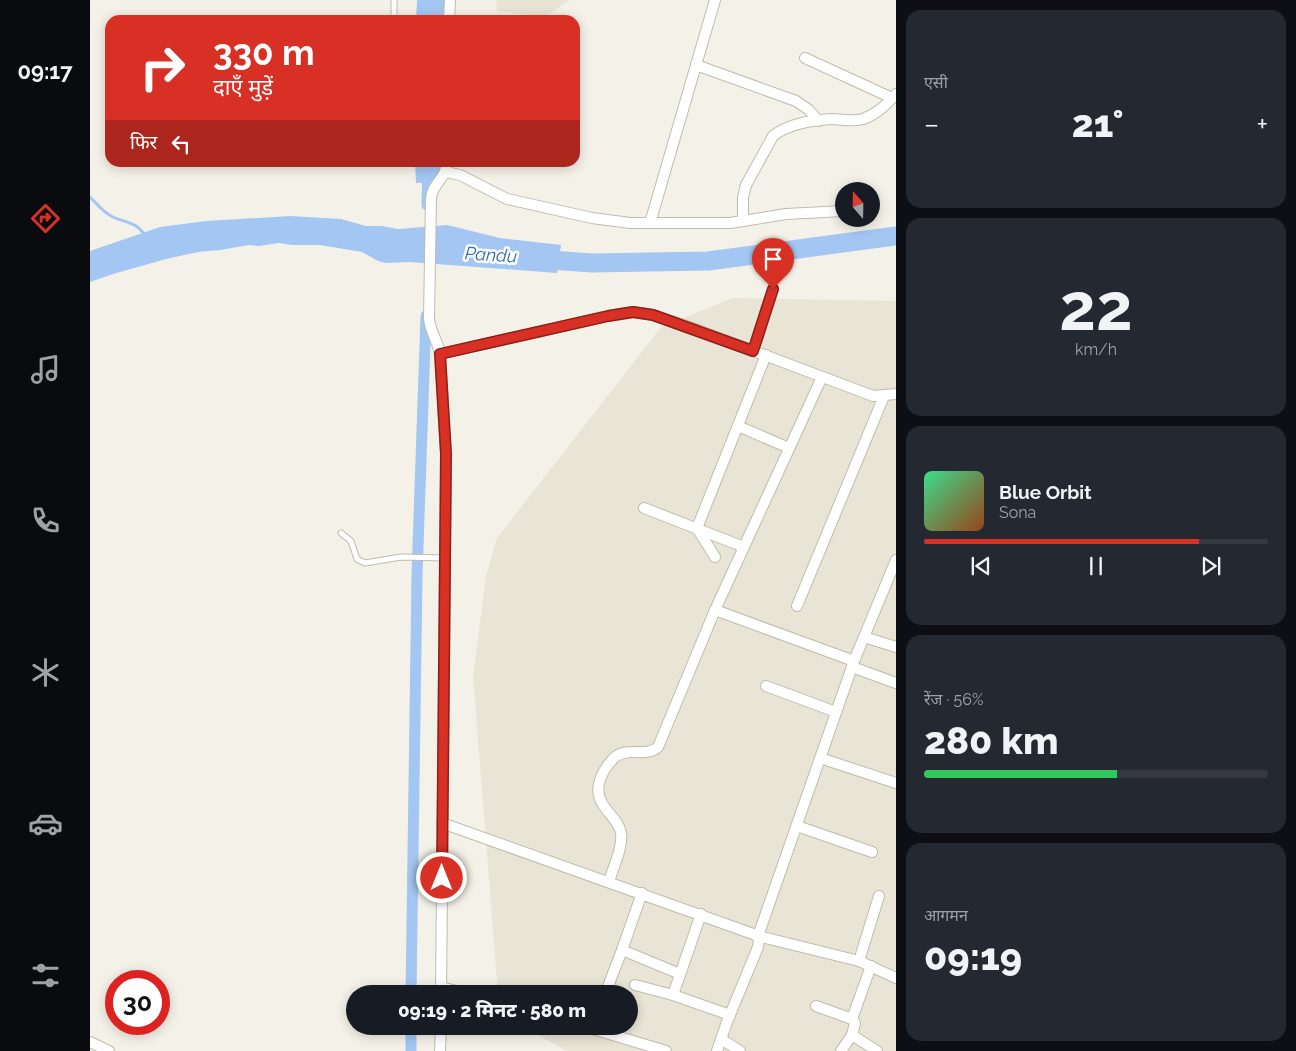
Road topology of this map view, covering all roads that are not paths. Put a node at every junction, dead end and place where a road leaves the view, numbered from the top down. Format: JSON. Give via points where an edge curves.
{"nodes":[{"id":1,"x":394,"y":0,"type":"edge"},
{"id":2,"x":450,"y":0,"type":"edge"},
{"id":3,"x":715,"y":0,"type":"edge"},
{"id":4,"x":394,"y":15,"type":"edge"},
{"id":5,"x":449,"y":15,"type":"edge"},
{"id":6,"x":805,"y":58,"type":"dead end"},
{"id":7,"x":696,"y":65,"type":"junction"},
{"id":8,"x":894,"y":96,"type":"edge"},
{"id":9,"x":818,"y":121,"type":"junction"},
{"id":10,"x":446,"y":167,"type":"edge"},
{"id":11,"x":835,"y":211,"type":"edge"},
{"id":12,"x":743,"y":221,"type":"junction"},
{"id":13,"x":650,"y":223,"type":"junction"},
{"id":14,"x":773,"y":289,"type":"dead end"},
{"id":15,"x":753,"y":351,"type":"junction"},
{"id":16,"x":440,"y":354,"type":"junction"},
{"id":17,"x":766,"y":356,"type":"junction"},
{"id":18,"x":822,"y":377,"type":"junction"},
{"id":19,"x":896,"y":394,"type":"edge"},
{"id":20,"x":884,"y":396,"type":"junction"},
{"id":21,"x":738,"y":426,"type":"junction"},
{"id":22,"x":789,"y":448,"type":"junction"},
{"id":23,"x":644,"y":508,"type":"dead end"},
{"id":24,"x":697,"y":528,"type":"junction"},
{"id":25,"x":341,"y":533,"type":"dead end"},
{"id":26,"x":744,"y":547,"type":"junction"},
{"id":27,"x":715,"y":557,"type":"dead end"},
{"id":28,"x":440,"y":558,"type":"junction"},
{"id":29,"x":896,"y":560,"type":"edge"},
{"id":30,"x":797,"y":606,"type":"dead end"},
{"id":31,"x":715,"y":610,"type":"junction"},
{"id":32,"x":864,"y":637,"type":"junction"},
{"id":33,"x":896,"y":647,"type":"edge"},
{"id":34,"x":853,"y":664,"type":"junction"},
{"id":35,"x":896,"y":683,"type":"edge"},
{"id":36,"x":766,"y":686,"type":"dead end"},
{"id":37,"x":836,"y":712,"type":"junction"},
{"id":38,"x":820,"y":758,"type":"junction"},
{"id":39,"x":896,"y":783,"type":"edge"},
{"id":40,"x":442,"y":823,"type":"junction"},
{"id":41,"x":797,"y":826,"type":"junction"},
{"id":42,"x":872,"y":852,"type":"dead end"},
{"id":43,"x":609,"y":882,"type":"junction"},
{"id":44,"x":642,"y":894,"type":"junction"},
{"id":45,"x":879,"y":896,"type":"dead end"},
{"id":46,"x":701,"y":914,"type":"junction"},
{"id":47,"x":758,"y":936,"type":"junction"},
{"id":48,"x":622,"y":950,"type":"junction"},
{"id":49,"x":859,"y":961,"type":"junction"},
{"id":50,"x":871,"y":966,"type":"junction"},
{"id":51,"x":680,"y":974,"type":"junction"},
{"id":52,"x":896,"y":978,"type":"edge"},
{"id":53,"x":441,"y":985,"type":"edge"},
{"id":54,"x":609,"y":985,"type":"edge"},
{"id":55,"x":638,"y":986,"type":"edge"},
{"id":56,"x":673,"y":995,"type":"junction"},
{"id":57,"x":816,"y":1006,"type":"dead end"},
{"id":58,"x":730,"y":1014,"type":"junction"},
{"id":59,"x":852,"y":1019,"type":"junction"},
{"id":60,"x":441,"y":1035,"type":"edge"},
{"id":61,"x":612,"y":1035,"type":"edge"},
{"id":62,"x":852,"y":1035,"type":"junction"},
{"id":63,"x":721,"y":1039,"type":"junction"},
{"id":64,"x":90,"y":1042,"type":"edge"},
{"id":65,"x":109,"y":1051,"type":"edge"},
{"id":66,"x":440,"y":1051,"type":"edge"},
{"id":67,"x":664,"y":1051,"type":"edge"},
{"id":68,"x":717,"y":1051,"type":"edge"},
{"id":69,"x":740,"y":1051,"type":"edge"},
{"id":70,"x":841,"y":1051,"type":"edge"},
{"id":71,"x":877,"y":1051,"type":"edge"}],
"edges":[{"from":1,"to":4,"type":"lane"},
{"from":2,"to":5,"type":"street"},
{"from":3,"to":7,"type":"street"},
{"from":6,"to":8,"type":"street"},
{"from":7,"to":9,"type":"street","via":[[796,101]]},
{"from":7,"to":13,"type":"street"},
{"from":8,"to":9,"type":"street","via":[[876,113],[860,120]]},
{"from":9,"to":12,"type":"street","via":[[786,128],[773,136],[746,185]]},
{"from":10,"to":13,"type":"street","via":[[507,199],[609,222]]},
{"from":10,"to":16,"type":"street","via":[[430,199],[429,318]]},
{"from":11,"to":12,"type":"street","via":[[786,214]]},
{"from":12,"to":13,"type":"street"},
{"from":14,"to":15,"type":"street"},
{"from":15,"to":16,"type":"street","via":[[653,315],[633,312]]},
{"from":15,"to":17,"type":"street"},
{"from":16,"to":28,"type":"street","via":[[446,454]]},
{"from":17,"to":18,"type":"street"},
{"from":17,"to":21,"type":"street"},
{"from":18,"to":20,"type":"street","via":[[873,396]]},
{"from":18,"to":22,"type":"street"},
{"from":19,"to":20,"type":"street"},
{"from":20,"to":30,"type":"street"},
{"from":21,"to":22,"type":"street"},
{"from":21,"to":24,"type":"street"},
{"from":22,"to":26,"type":"street"},
{"from":23,"to":24,"type":"street"},
{"from":24,"to":26,"type":"street"},
{"from":24,"to":27,"type":"street"},
{"from":25,"to":28,"type":"lane","via":[[351,541],[357,559],[365,563],[401,556]]},
{"from":26,"to":31,"type":"street"},
{"from":28,"to":40,"type":"street"},
{"from":29,"to":32,"type":"street"},
{"from":31,"to":34,"type":"street"},
{"from":31,"to":43,"type":"street","via":[[658,747],[616,756],[599,779],[601,802],[618,824],[621,840]]},
{"from":32,"to":33,"type":"street"},
{"from":32,"to":34,"type":"street"},
{"from":34,"to":35,"type":"street"},
{"from":34,"to":37,"type":"street"},
{"from":36,"to":37,"type":"street"},
{"from":37,"to":38,"type":"street"},
{"from":38,"to":39,"type":"street"},
{"from":38,"to":41,"type":"street"},
{"from":40,"to":43,"type":"street"},
{"from":40,"to":53,"type":"street"},
{"from":41,"to":42,"type":"street"},
{"from":41,"to":47,"type":"street"},
{"from":43,"to":44,"type":"street"},
{"from":44,"to":46,"type":"street"},
{"from":44,"to":48,"type":"street"},
{"from":45,"to":49,"type":"street"},
{"from":46,"to":47,"type":"street"},
{"from":46,"to":51,"type":"street"},
{"from":47,"to":49,"type":"street"},
{"from":47,"to":58,"type":"street","via":[[758,947]]},
{"from":48,"to":51,"type":"street"},
{"from":48,"to":54,"type":"street"},
{"from":49,"to":50,"type":"street"},
{"from":50,"to":52,"type":"street"},
{"from":50,"to":59,"type":"street"},
{"from":51,"to":56,"type":"street"},
{"from":55,"to":56,"type":"street"},
{"from":56,"to":58,"type":"street"},
{"from":57,"to":59,"type":"street"},
{"from":58,"to":63,"type":"street"},
{"from":59,"to":62,"type":"street","via":[[855,1023]]},
{"from":60,"to":66,"type":"street"},
{"from":61,"to":67,"type":"street"},
{"from":62,"to":70,"type":"street"},
{"from":62,"to":71,"type":"street"},
{"from":63,"to":68,"type":"street"},
{"from":63,"to":69,"type":"street"},
{"from":64,"to":65,"type":"street"}]}
